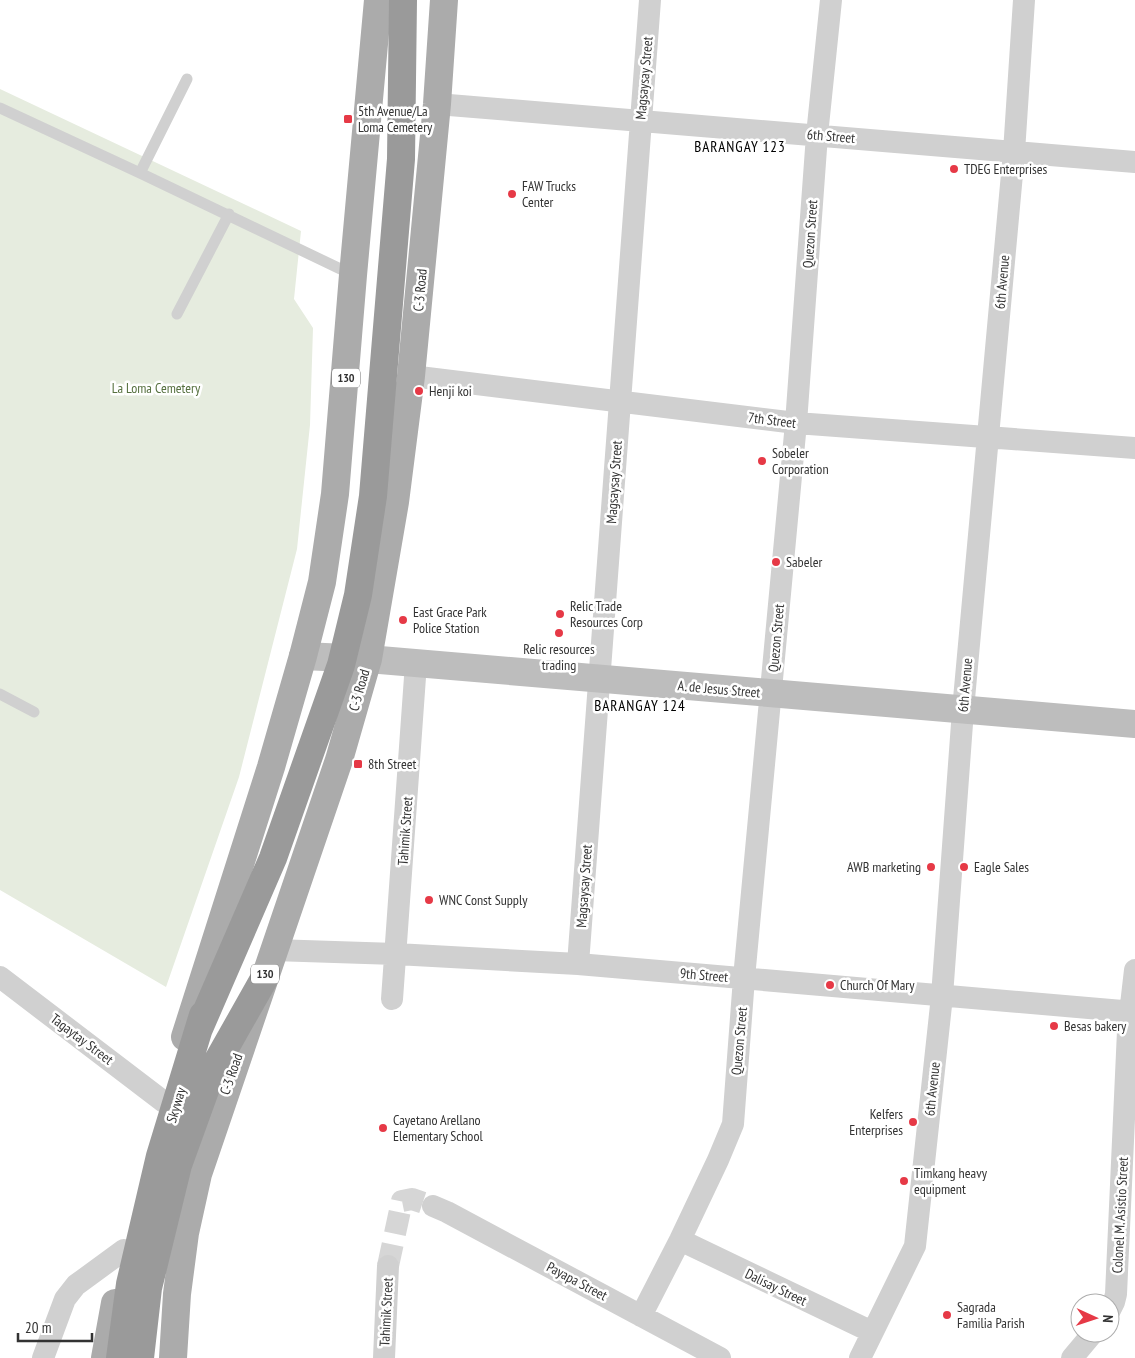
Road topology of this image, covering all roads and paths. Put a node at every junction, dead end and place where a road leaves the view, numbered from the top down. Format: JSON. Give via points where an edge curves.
{"nodes":[{"id":1,"x":378,"y":0,"type":"edge"},
{"id":2,"x":403,"y":0,"type":"edge"},
{"id":3,"x":444,"y":0,"type":"edge"},
{"id":4,"x":650,"y":0,"type":"edge"},
{"id":5,"x":831,"y":0,"type":"edge"},
{"id":6,"x":1024,"y":0,"type":"edge"},
{"id":7,"x":187,"y":78,"type":"dead end"},
{"id":8,"x":437,"y":104,"type":"junction"},
{"id":9,"x":0,"y":108,"type":"edge"},
{"id":10,"x":640,"y":120,"type":"junction"},
{"id":11,"x":817,"y":135,"type":"junction"},
{"id":12,"x":1014,"y":152,"type":"junction"},
{"id":13,"x":1135,"y":162,"type":"edge"},
{"id":14,"x":140,"y":173,"type":"junction"},
{"id":15,"x":229,"y":214,"type":"junction"},
{"id":16,"x":353,"y":275,"type":"junction"},
{"id":17,"x":177,"y":314,"type":"dead end"},
{"id":18,"x":411,"y":376,"type":"junction"},
{"id":19,"x":620,"y":401,"type":"junction"},
{"id":20,"x":796,"y":423,"type":"junction"},
{"id":21,"x":987,"y":437,"type":"junction"},
{"id":22,"x":1135,"y":448,"type":"edge"},
{"id":23,"x":303,"y":656,"type":"junction"},
{"id":24,"x":368,"y":659,"type":"junction"},
{"id":25,"x":416,"y":663,"type":"junction"},
{"id":26,"x":599,"y":679,"type":"junction"},
{"id":27,"x":771,"y":693,"type":"junction"},
{"id":28,"x":0,"y":694,"type":"edge"},
{"id":29,"x":963,"y":710,"type":"junction"},
{"id":30,"x":34,"y":712,"type":"dead end"},
{"id":31,"x":1135,"y":724,"type":"edge"},
{"id":32,"x":254,"y":857,"type":"dead end"},
{"id":33,"x":273,"y":950,"type":"junction"},
{"id":34,"x":396,"y":954,"type":"junction"},
{"id":35,"x":578,"y":964,"type":"junction"},
{"id":36,"x":1135,"y":970,"type":"edge"},
{"id":37,"x":0,"y":977,"type":"edge"},
{"id":38,"x":744,"y":978,"type":"junction"},
{"id":39,"x":264,"y":979,"type":"junction"},
{"id":40,"x":942,"y":996,"type":"junction"},
{"id":41,"x":392,"y":999,"type":"dead end"},
{"id":42,"x":1132,"y":1012,"type":"edge"},
{"id":43,"x":198,"y":1031,"type":"junction"},
{"id":44,"x":164,"y":1102,"type":"junction"},
{"id":45,"x":433,"y":1206,"type":"tunnel mouth"},
{"id":46,"x":680,"y":1240,"type":"junction"},
{"id":47,"x":124,"y":1250,"type":"junction"},
{"id":48,"x":388,"y":1266,"type":"tunnel mouth"},
{"id":49,"x":1116,"y":1293,"type":"edge"},
{"id":50,"x":641,"y":1316,"type":"junction"},
{"id":51,"x":872,"y":1332,"type":"junction"},
{"id":52,"x":1085,"y":1343,"type":"edge"},
{"id":53,"x":44,"y":1358,"type":"edge"},
{"id":54,"x":105,"y":1358,"type":"edge"},
{"id":55,"x":120,"y":1358,"type":"edge"},
{"id":56,"x":140,"y":1358,"type":"edge"},
{"id":57,"x":173,"y":1358,"type":"edge"},
{"id":58,"x":384,"y":1358,"type":"edge"},
{"id":59,"x":720,"y":1358,"type":"edge"},
{"id":60,"x":860,"y":1358,"type":"edge"},
{"id":61,"x":1072,"y":1358,"type":"edge"}],
"edges":[{"from":1,"to":16,"type":"main road","number":"130"},
{"from":2,"to":43,"type":"highway","via":[[401,159],[373,496],[358,595],[341,665],[273,858]]},
{"from":3,"to":8,"type":"main road","name":"C-3 Road","number":"130"},
{"from":4,"to":10,"type":"street","name":"Magsaysay Street"},
{"from":5,"to":11,"type":"street","name":"Quezon Street"},
{"from":6,"to":12,"type":"street","name":"6th Avenue"},
{"from":7,"to":14,"type":"lane"},
{"from":8,"to":10,"type":"street","name":"6th Street"},
{"from":8,"to":18,"type":"main road","name":"C-3 Road","number":"130"},
{"from":9,"to":14,"type":"lane"},
{"from":10,"to":11,"type":"street","name":"6th Street"},
{"from":10,"to":19,"type":"street","name":"Magsaysay Street"},
{"from":11,"to":12,"type":"street","name":"6th Street"},
{"from":11,"to":20,"type":"street","name":"Quezon Street"},
{"from":12,"to":13,"type":"street","name":"6th Street"},
{"from":12,"to":21,"type":"street","name":"6th Avenue"},
{"from":14,"to":15,"type":"lane"},
{"from":15,"to":16,"type":"lane"},
{"from":15,"to":17,"type":"lane"},
{"from":16,"to":23,"type":"main road","number":"130","via":[[335,494],[322,582]]},
{"from":18,"to":19,"type":"street","name":"7th Street"},
{"from":18,"to":24,"type":"main road","name":"C-3 Road","number":"130"},
{"from":19,"to":20,"type":"street","name":"7th Street"},
{"from":19,"to":26,"type":"street","name":"Magsaysay Street"},
{"from":20,"to":21,"type":"street","name":"7th Street"},
{"from":20,"to":27,"type":"street","name":"Quezon Street"},
{"from":21,"to":22,"type":"street","name":"7th Street"},
{"from":21,"to":29,"type":"street","name":"6th Avenue"},
{"from":23,"to":24,"type":"main road","name":"A. de Jesus Street"},
{"from":23,"to":44,"type":"main road","number":"130","via":[[271,768]]},
{"from":24,"to":25,"type":"main road","name":"A. de Jesus Street"},
{"from":24,"to":33,"type":"main road","name":"C-3 Road","number":"130","via":[[339,760]]},
{"from":25,"to":26,"type":"main road","name":"A. de Jesus Street"},
{"from":25,"to":34,"type":"street","name":"Tahimik Street"},
{"from":26,"to":27,"type":"main road","name":"A. de Jesus Street"},
{"from":26,"to":35,"type":"street","name":"Magsaysay Street"},
{"from":27,"to":29,"type":"main road","name":"A. de Jesus Street"},
{"from":27,"to":38,"type":"street","name":"Quezon Street"},
{"from":28,"to":30,"type":"lane"},
{"from":29,"to":31,"type":"main road","name":"A. de Jesus Street"},
{"from":29,"to":40,"type":"street","name":"6th Avenue"},
{"from":32,"to":43,"type":"highway","name":"Skyway"},
{"from":33,"to":34,"type":"street","name":"9th Street"},
{"from":33,"to":39,"type":"main road","name":"C-3 Road","number":"130"},
{"from":34,"to":35,"type":"street","name":"9th Street"},
{"from":34,"to":41,"type":"street","name":"Tahimik Street"},
{"from":35,"to":38,"type":"street","name":"9th Street"},
{"from":36,"to":42,"type":"street","name":"Colonel M. Asistio Street"},
{"from":37,"to":44,"type":"street","name":"Tagaytay Street"},
{"from":38,"to":40,"type":"street","name":"9th Street"},
{"from":38,"to":46,"type":"street","name":"Quezon Street","via":[[733,1124]]},
{"from":39,"to":56,"type":"highway","via":[[212,1071],[178,1165],[148,1288]]},
{"from":39,"to":57,"type":"main road","name":"C-3 Road","number":"130","via":[[198,1174],[185,1233]]},
{"from":40,"to":42,"type":"street","name":"9th Street"},
{"from":40,"to":51,"type":"street","name":"6th Avenue","via":[[915,1246]]},
{"from":42,"to":49,"type":"street","name":"Colonel M. Asistio Street"},
{"from":43,"to":55,"type":"highway","name":"Skyway","via":[[156,1174],[130,1284]]},
{"from":44,"to":47,"type":"main road","number":"130"},
{"from":45,"to":50,"type":"street","name":"Payapa Street"},
{"from":46,"to":50,"type":"street","name":"Quezon Street"},
{"from":46,"to":51,"type":"street","name":"Dalisay Street"},
{"from":47,"to":53,"type":"street","via":[[76,1285],[65,1299]]},
{"from":47,"to":54,"type":"main road","number":"130"},
{"from":48,"to":58,"type":"street","name":"Tahimik Street"},
{"from":50,"to":59,"type":"street","name":"Payapa Street"},
{"from":51,"to":60,"type":"street","name":"6th Avenue"},
{"from":52,"to":61,"type":"street"}]}
